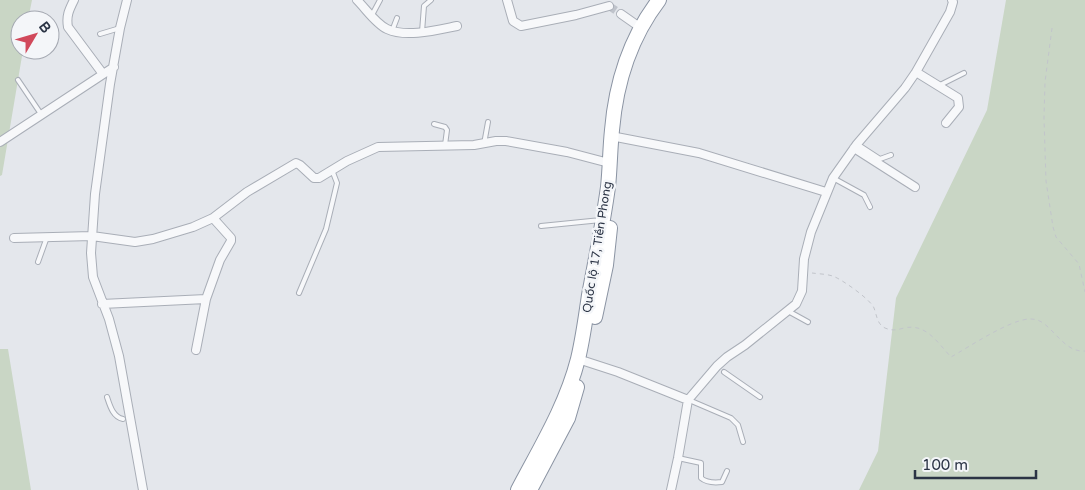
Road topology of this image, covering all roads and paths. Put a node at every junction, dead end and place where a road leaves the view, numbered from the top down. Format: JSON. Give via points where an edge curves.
{"nodes":[{"id":1,"x":74,"y":0,"type":"edge"},
{"id":2,"x":128,"y":0,"type":"edge"},
{"id":3,"x":356,"y":0,"type":"edge"},
{"id":4,"x":380,"y":0,"type":"edge"},
{"id":5,"x":431,"y":0,"type":"edge"},
{"id":6,"x":507,"y":0,"type":"edge"},
{"id":7,"x":659,"y":0,"type":"edge"},
{"id":8,"x":668,"y":0,"type":"edge"},
{"id":9,"x":952,"y":0,"type":"edge"},
{"id":10,"x":609,"y":6,"type":"dead end"},
{"id":11,"x":620,"y":14,"type":"tunnel mouth"},
{"id":12,"x":372,"y":15,"type":"junction"},
{"id":13,"x":397,"y":18,"type":"dead end"},
{"id":14,"x":457,"y":26,"type":"dead end"},
{"id":15,"x":120,"y":28,"type":"junction"},
{"id":16,"x":641,"y":28,"type":"junction"},
{"id":17,"x":1052,"y":28,"type":"dead end"},
{"id":18,"x":392,"y":31,"type":"junction"},
{"id":19,"x":422,"y":32,"type":"junction"},
{"id":20,"x":100,"y":34,"type":"dead end"},
{"id":21,"x":114,"y":67,"type":"junction"},
{"id":22,"x":916,"y":72,"type":"junction"},
{"id":23,"x":964,"y":73,"type":"dead end"},
{"id":24,"x":103,"y":74,"type":"junction"},
{"id":25,"x":18,"y":80,"type":"dead end"},
{"id":26,"x":938,"y":86,"type":"junction"},
{"id":27,"x":41,"y":114,"type":"junction"},
{"id":28,"x":488,"y":122,"type":"dead end"},
{"id":29,"x":946,"y":123,"type":"dead end"},
{"id":30,"x":434,"y":124,"type":"dead end"},
{"id":31,"x":615,"y":137,"type":"junction"},
{"id":32,"x":0,"y":142,"type":"edge"},
{"id":33,"x":484,"y":144,"type":"junction"},
{"id":34,"x":445,"y":145,"type":"junction"},
{"id":35,"x":856,"y":146,"type":"junction"},
{"id":36,"x":891,"y":155,"type":"dead end"},
{"id":37,"x":609,"y":163,"type":"junction"},
{"id":38,"x":332,"y":170,"type":"junction"},
{"id":39,"x":833,"y":178,"type":"junction"},
{"id":40,"x":915,"y":186,"type":"dead end"},
{"id":41,"x":826,"y":192,"type":"junction"},
{"id":42,"x":870,"y":207,"type":"dead end"},
{"id":43,"x":213,"y":218,"type":"junction"},
{"id":44,"x":603,"y":220,"type":"junction"},
{"id":45,"x":541,"y":226,"type":"dead end"},
{"id":46,"x":92,"y":236,"type":"junction"},
{"id":47,"x":47,"y":237,"type":"junction"},
{"id":48,"x":14,"y":238,"type":"dead end"},
{"id":49,"x":38,"y":262,"type":"dead end"},
{"id":50,"x":804,"y":272,"type":"junction"},
{"id":51,"x":1085,"y":292,"type":"edge"},
{"id":52,"x":299,"y":293,"type":"dead end"},
{"id":53,"x":206,"y":300,"type":"junction"},
{"id":54,"x":102,"y":304,"type":"junction"},
{"id":55,"x":788,"y":311,"type":"junction"},
{"id":56,"x":808,"y":322,"type":"dead end"},
{"id":57,"x":196,"y":350,"type":"dead end"},
{"id":58,"x":1085,"y":351,"type":"edge"},
{"id":59,"x":582,"y":360,"type":"junction"},
{"id":60,"x":724,"y":372,"type":"dead end"},
{"id":61,"x":107,"y":397,"type":"dead end"},
{"id":62,"x":760,"y":397,"type":"dead end"},
{"id":63,"x":688,"y":400,"type":"junction"},
{"id":64,"x":127,"y":419,"type":"junction"},
{"id":65,"x":743,"y":442,"type":"dead end"},
{"id":66,"x":678,"y":458,"type":"junction"},
{"id":67,"x":727,"y":471,"type":"dead end"},
{"id":68,"x":143,"y":490,"type":"edge"},
{"id":69,"x":518,"y":490,"type":"edge"},
{"id":70,"x":530,"y":490,"type":"edge"},
{"id":71,"x":671,"y":490,"type":"edge"}],
"edges":[{"from":1,"to":24,"type":"street","via":[[68,12],[68,28]]},
{"from":2,"to":15,"type":"street"},
{"from":3,"to":12,"type":"street"},
{"from":4,"to":12,"type":"lane"},
{"from":5,"to":19,"type":"lane","via":[[424,6]]},
{"from":6,"to":10,"type":"street","via":[[513,21],[521,26]]},
{"from":7,"to":16,"type":"highway","name":"Quốc lộ 17, Tiền Phong"},
{"from":8,"to":31,"type":"highway","name":"Quốc lộ 17, Tiền Phong","via":[[645,31],[627,80]]},
{"from":9,"to":22,"type":"street","via":[[950,12]]},
{"from":11,"to":16,"type":"street"},
{"from":12,"to":18,"type":"street"},
{"from":13,"to":18,"type":"lane"},
{"from":14,"to":19,"type":"street"},
{"from":15,"to":20,"type":"lane"},
{"from":15,"to":21,"type":"street"},
{"from":16,"to":31,"type":"highway","name":"Quốc lộ 17, Tiền Phong","via":[[632,42],[623,71],[617,97]]},
{"from":17,"to":51,"type":"path","via":[[1044,91],[1046,182],[1053,227],[1060,242],[1079,264]]},
{"from":18,"to":19,"type":"street"},
{"from":21,"to":24,"type":"street"},
{"from":21,"to":46,"type":"street"},
{"from":22,"to":26,"type":"street"},
{"from":22,"to":35,"type":"street"},
{"from":23,"to":26,"type":"lane"},
{"from":24,"to":27,"type":"street"},
{"from":25,"to":27,"type":"lane"},
{"from":26,"to":29,"type":"street","via":[[954,94],[960,103]]},
{"from":27,"to":32,"type":"street"},
{"from":28,"to":33,"type":"lane"},
{"from":30,"to":34,"type":"lane","via":[[447,130]]},
{"from":31,"to":37,"type":"highway","name":"Quốc lộ 17, Tiền Phong"},
{"from":31,"to":41,"type":"street","via":[[698,153]]},
{"from":31,"to":59,"type":"highway","name":"Quốc lộ 17, Tiền Phong","via":[[606,265]]},
{"from":33,"to":34,"type":"street"},
{"from":33,"to":37,"type":"street","via":[[506,142]]},
{"from":34,"to":38,"type":"street","via":[[378,147]]},
{"from":35,"to":36,"type":"lane","via":[[880,160]]},
{"from":35,"to":39,"type":"street"},
{"from":35,"to":40,"type":"street"},
{"from":37,"to":44,"type":"highway","name":"Quốc lộ 17, Tiền Phong"},
{"from":38,"to":43,"type":"street","via":[[314,178],[296,163],[247,192]]},
{"from":38,"to":52,"type":"lane","via":[[337,183],[326,229]]},
{"from":39,"to":41,"type":"street"},
{"from":39,"to":42,"type":"lane","via":[[864,195]]},
{"from":41,"to":50,"type":"street","via":[[811,232]]},
{"from":43,"to":46,"type":"street","via":[[193,227],[135,242]]},
{"from":43,"to":53,"type":"street","via":[[231,241],[220,260]]},
{"from":44,"to":45,"type":"lane"},
{"from":44,"to":59,"type":"highway","name":"Quốc lộ 17, Tiền Phong"},
{"from":46,"to":47,"type":"street"},
{"from":46,"to":54,"type":"street","via":[[93,277]]},
{"from":47,"to":48,"type":"street"},
{"from":47,"to":49,"type":"lane"},
{"from":50,"to":55,"type":"street","via":[[802,291],[796,304]]},
{"from":50,"to":58,"type":"path","via":[[833,276],[844,282],[869,301],[880,324],[886,329],[919,328],[929,333],[951,357],[1008,326],[1030,319],[1041,321],[1078,352]]},
{"from":53,"to":54,"type":"street"},
{"from":53,"to":57,"type":"street"},
{"from":54,"to":64,"type":"street","via":[[119,356]]},
{"from":55,"to":56,"type":"lane"},
{"from":55,"to":63,"type":"street","via":[[718,368]]},
{"from":59,"to":63,"type":"street"},
{"from":59,"to":69,"type":"highway","name":"Quốc lộ 17, Tiền Phong"},
{"from":59,"to":70,"type":"highway","name":"Quốc lộ 17, Tiền Phong","via":[[568,418]]},
{"from":60,"to":62,"type":"lane"},
{"from":61,"to":64,"type":"lane","via":[[118,418]]},
{"from":63,"to":65,"type":"lane","via":[[731,418],[738,425]]},
{"from":63,"to":66,"type":"street"},
{"from":64,"to":68,"type":"street"},
{"from":66,"to":67,"type":"lane","via":[[701,463],[701,478],[714,484],[722,482]]},
{"from":66,"to":71,"type":"street"}]}
